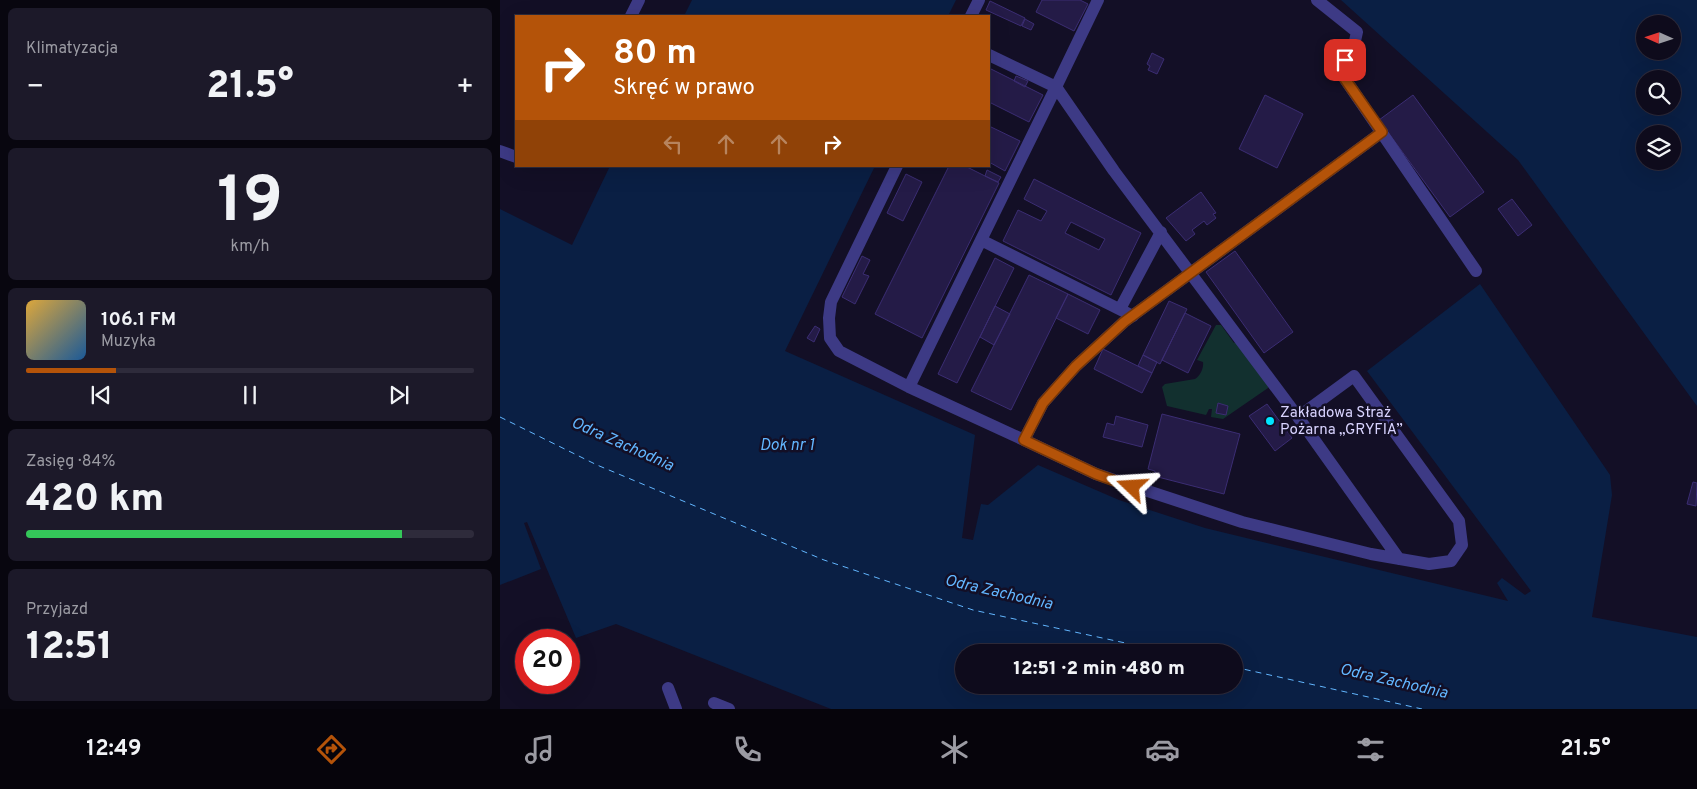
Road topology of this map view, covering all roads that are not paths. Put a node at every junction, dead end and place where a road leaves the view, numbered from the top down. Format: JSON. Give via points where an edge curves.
{"nodes":[{"id":1,"x":639,"y":0,"type":"edge"},
{"id":2,"x":979,"y":0,"type":"edge"},
{"id":3,"x":1098,"y":0,"type":"edge"},
{"id":4,"x":1316,"y":0,"type":"edge"},
{"id":5,"x":632,"y":15,"type":"edge"},
{"id":6,"x":972,"y":15,"type":"edge"},
{"id":7,"x":990,"y":54,"type":"edge"},
{"id":8,"x":1056,"y":87,"type":"junction"},
{"id":9,"x":1382,"y":132,"type":"junction"},
{"id":10,"x":500,"y":151,"type":"edge"},
{"id":11,"x":515,"y":157,"type":"edge"},
{"id":12,"x":897,"y":167,"type":"edge"},
{"id":13,"x":1161,"y":232,"type":"junction"},
{"id":14,"x":981,"y":240,"type":"junction"},
{"id":15,"x":1476,"y":271,"type":"dead end"},
{"id":16,"x":1191,"y":272,"type":"junction"},
{"id":17,"x":1120,"y":309,"type":"junction"},
{"id":18,"x":1133,"y":316,"type":"junction"},
{"id":19,"x":909,"y":387,"type":"junction"},
{"id":20,"x":1298,"y":417,"type":"junction"},
{"id":21,"x":1024,"y":440,"type":"junction"},
{"id":22,"x":1399,"y":559,"type":"junction"},
{"id":23,"x":668,"y":688,"type":"dead end"},
{"id":24,"x":714,"y":703,"type":"dead end"},
{"id":25,"x":676,"y":709,"type":"edge"},
{"id":26,"x":729,"y":709,"type":"edge"}],
"edges":[{"from":1,"to":5,"type":"lane"},
{"from":2,"to":6,"type":"lane"},
{"from":3,"to":8,"type":"lane"},
{"from":4,"to":9,"type":"lane","via":[[1357,32],[1345,60],[1345,79]]},
{"from":7,"to":8,"type":"lane"},
{"from":8,"to":13,"type":"lane"},
{"from":8,"to":14,"type":"lane"},
{"from":9,"to":15,"type":"lane"},
{"from":9,"to":16,"type":"lane"},
{"from":10,"to":11,"type":"lane"},
{"from":12,"to":19,"type":"lane","via":[[831,302],[830,338],[839,351]]},
{"from":13,"to":16,"type":"lane"},
{"from":13,"to":17,"type":"lane"},
{"from":14,"to":17,"type":"lane"},
{"from":14,"to":19,"type":"lane"},
{"from":16,"to":18,"type":"lane"},
{"from":16,"to":20,"type":"lane"},
{"from":17,"to":18,"type":"lane"},
{"from":18,"to":21,"type":"lane","via":[[1076,366],[1049,395]]},
{"from":19,"to":21,"type":"lane"},
{"from":20,"to":22,"type":"lane"},
{"from":20,"to":22,"type":"lane","via":[[1354,376],[1459,521],[1462,545],[1451,561],[1429,564]]},
{"from":21,"to":22,"type":"lane","via":[[1096,474],[1169,499],[1242,522]]},
{"from":23,"to":25,"type":"lane"},
{"from":24,"to":26,"type":"lane"}]}
